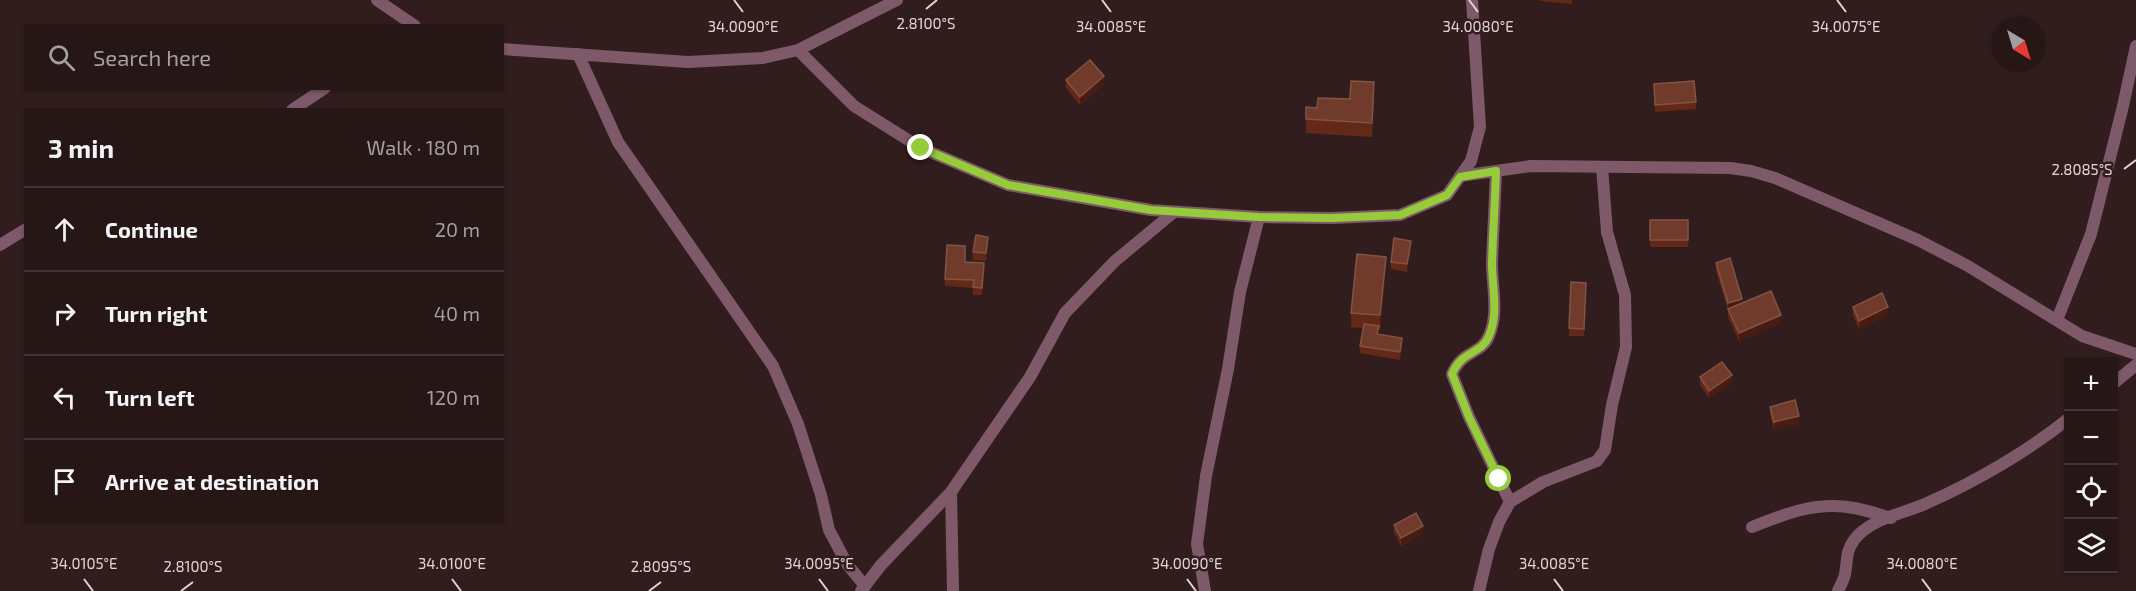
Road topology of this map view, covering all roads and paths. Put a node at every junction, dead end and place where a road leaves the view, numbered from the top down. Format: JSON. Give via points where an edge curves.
{"nodes":[{"id":1,"x":377,"y":0,"type":"edge"},
{"id":2,"x":897,"y":0,"type":"edge"},
{"id":3,"x":1472,"y":0,"type":"edge"},
{"id":4,"x":412,"y":24,"type":"edge"},
{"id":5,"x":2136,"y":46,"type":"edge"},
{"id":6,"x":504,"y":49,"type":"edge"},
{"id":7,"x":798,"y":50,"type":"junction"},
{"id":8,"x":578,"y":54,"type":"junction"},
{"id":9,"x":322,"y":90,"type":"edge"},
{"id":10,"x":295,"y":108,"type":"edge"},
{"id":11,"x":1602,"y":167,"type":"junction"},
{"id":12,"x":1496,"y":171,"type":"junction"},
{"id":13,"x":1460,"y":177,"type":"junction"},
{"id":14,"x":1174,"y":212,"type":"junction"},
{"id":15,"x":1258,"y":217,"type":"junction"},
{"id":16,"x":24,"y":230,"type":"edge"},
{"id":17,"x":0,"y":244,"type":"edge"},
{"id":18,"x":2056,"y":320,"type":"junction"},
{"id":19,"x":2136,"y":354,"type":"edge"},
{"id":20,"x":2136,"y":365,"type":"edge"},
{"id":21,"x":2118,"y":380,"type":"edge"},
{"id":22,"x":2064,"y":421,"type":"edge"},
{"id":23,"x":951,"y":492,"type":"junction"},
{"id":24,"x":1510,"y":502,"type":"junction"},
{"id":25,"x":1891,"y":518,"type":"junction"},
{"id":26,"x":1752,"y":527,"type":"dead end"},
{"id":27,"x":862,"y":590,"type":"edge"},
{"id":28,"x":953,"y":591,"type":"edge"},
{"id":29,"x":1205,"y":591,"type":"edge"},
{"id":30,"x":1479,"y":591,"type":"edge"},
{"id":31,"x":1838,"y":591,"type":"edge"}],
"edges":[{"from":1,"to":4,"type":"street"},
{"from":2,"to":7,"type":"street"},
{"from":3,"to":13,"type":"street","via":[[1480,128],[1471,160]]},
{"from":5,"to":18,"type":"street","via":[[2091,234]]},
{"from":6,"to":8,"type":"street"},
{"from":7,"to":8,"type":"street","via":[[763,58],[688,62]]},
{"from":7,"to":14,"type":"street","via":[[854,106],[921,148],[1008,185]]},
{"from":8,"to":27,"type":"street","via":[[618,142],[773,366],[798,424],[829,530]]},
{"from":9,"to":10,"type":"street"},
{"from":11,"to":12,"type":"street","via":[[1531,166]]},
{"from":11,"to":18,"type":"street","via":[[1730,168],[1775,178],[1918,240]]},
{"from":11,"to":24,"type":"street","via":[[1607,232],[1625,295],[1626,346],[1605,450],[1597,461],[1543,482]]},
{"from":12,"to":13,"type":"street"},
{"from":12,"to":24,"type":"street","via":[[1492,265],[1495,320],[1489,338],[1457,362],[1452,374]]},
{"from":13,"to":15,"type":"street","via":[[1447,195],[1400,215]]},
{"from":14,"to":15,"type":"street"},
{"from":14,"to":23,"type":"street","via":[[1115,261],[1065,313],[1030,377]]},
{"from":15,"to":29,"type":"street","via":[[1240,292],[1197,544]]},
{"from":16,"to":17,"type":"street"},
{"from":18,"to":19,"type":"street","via":[[2082,336]]},
{"from":20,"to":21,"type":"street"},
{"from":22,"to":25,"type":"street","via":[[1995,468]]},
{"from":23,"to":27,"type":"street"},
{"from":23,"to":28,"type":"street"},
{"from":24,"to":30,"type":"street","via":[[1489,549]]},
{"from":25,"to":26,"type":"street","via":[[1852,507],[1822,506],[1791,512]]},
{"from":25,"to":31,"type":"street","via":[[1872,525],[1856,538],[1846,554],[1845,574]]}]}
